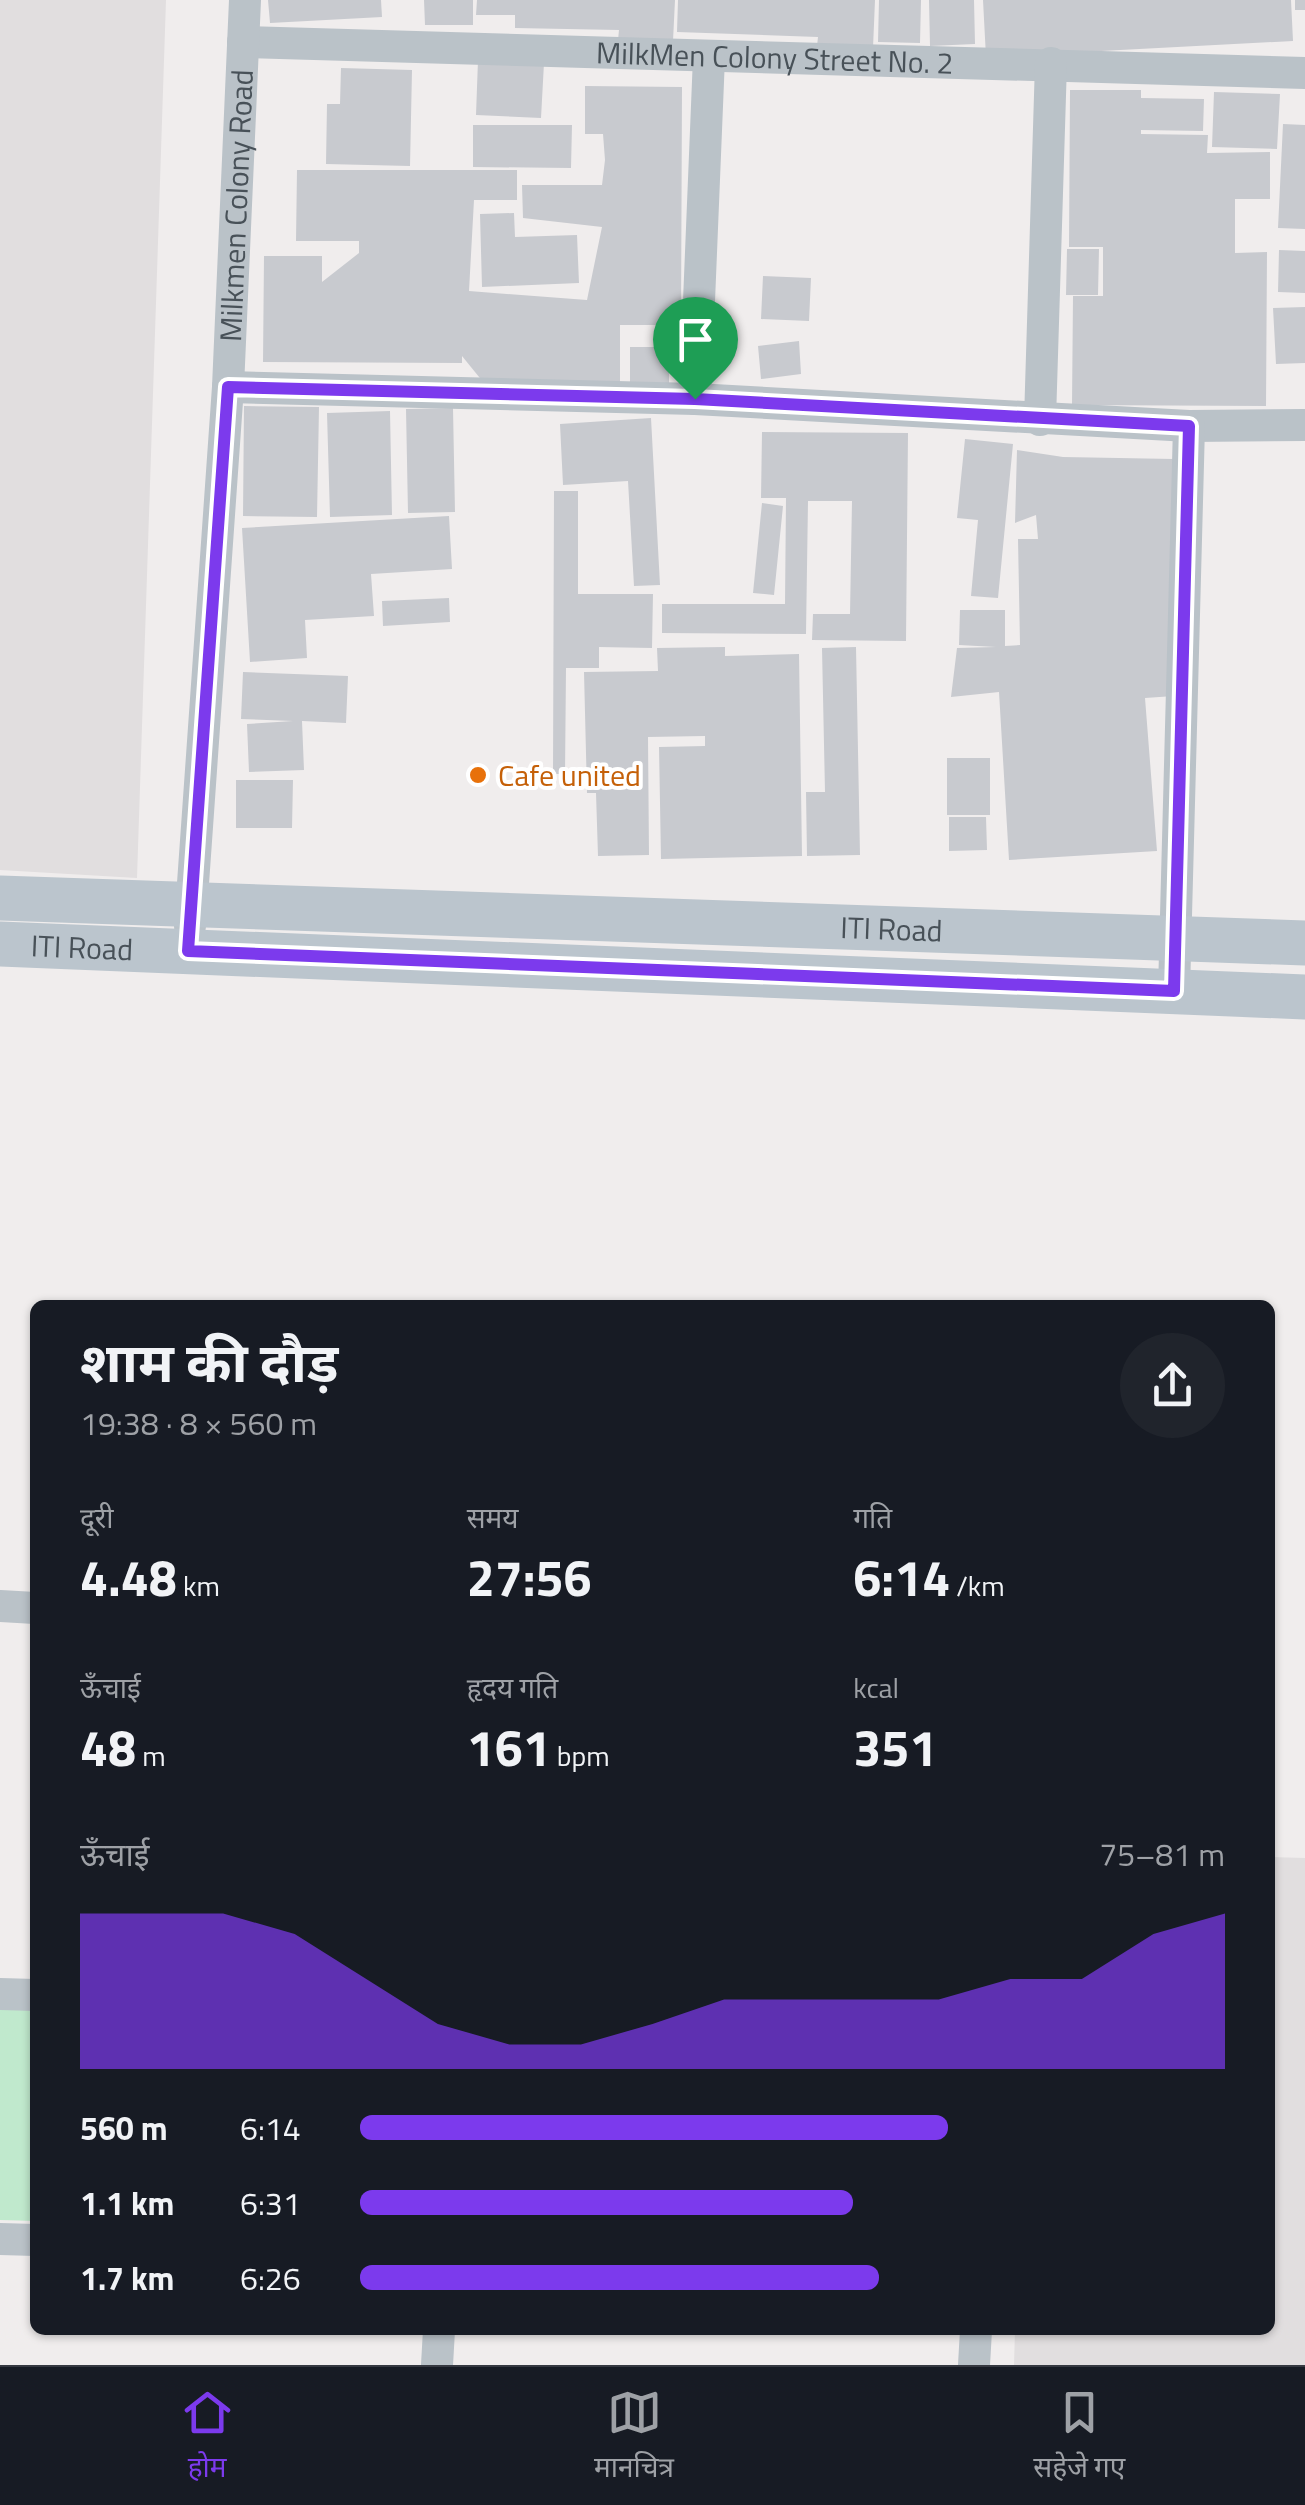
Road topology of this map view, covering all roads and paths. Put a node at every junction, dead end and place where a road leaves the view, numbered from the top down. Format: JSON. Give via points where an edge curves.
{"nodes":[{"id":1,"x":245,"y":0,"type":"edge"},
{"id":2,"x":244,"y":42,"type":"junction"},
{"id":3,"x":709,"y":57,"type":"junction"},
{"id":4,"x":1051,"y":63,"type":"junction"},
{"id":5,"x":1305,"y":72,"type":"edge"},
{"id":6,"x":228,"y":387,"type":"junction"},
{"id":7,"x":695,"y":399,"type":"junction"},
{"id":8,"x":1040,"y":420,"type":"junction"},
{"id":9,"x":1189,"y":426,"type":"junction"},
{"id":10,"x":1305,"y":426,"type":"edge"},
{"id":11,"x":0,"y":898,"type":"edge"},
{"id":12,"x":190,"y":904,"type":"junction"},
{"id":13,"x":1176,"y":937,"type":"junction"},
{"id":14,"x":0,"y":944,"type":"edge"},
{"id":15,"x":1305,"y":944,"type":"edge"},
{"id":16,"x":188,"y":951,"type":"junction"},
{"id":17,"x":1174,"y":991,"type":"junction"},
{"id":18,"x":1305,"y":997,"type":"edge"},
{"id":19,"x":0,"y":1606,"type":"edge"},
{"id":20,"x":30,"y":1608,"type":"edge"},
{"id":21,"x":0,"y":1994,"type":"edge"},
{"id":22,"x":30,"y":1995,"type":"edge"},
{"id":23,"x":0,"y":2239,"type":"edge"},
{"id":24,"x":30,"y":2240,"type":"edge"},
{"id":25,"x":439,"y":2335,"type":"edge"},
{"id":26,"x":976,"y":2335,"type":"edge"},
{"id":27,"x":438,"y":2365,"type":"edge"},
{"id":28,"x":974,"y":2365,"type":"edge"}],
"edges":[{"from":1,"to":2,"type":"street","name":"Milkmen Colony Road"},
{"from":2,"to":3,"type":"street","name":"MilkMen Colony Street No. 2"},
{"from":2,"to":6,"type":"street","name":"Milkmen Colony Road"},
{"from":3,"to":4,"type":"street","name":"MilkMen Colony Street No. 2"},
{"from":3,"to":7,"type":"street"},
{"from":4,"to":5,"type":"street","name":"MilkMen Colony Street No. 2"},
{"from":4,"to":8,"type":"street"},
{"from":6,"to":7,"type":"street"},
{"from":6,"to":12,"type":"street","name":"Milkmen Colony Road"},
{"from":7,"to":8,"type":"street"},
{"from":8,"to":9,"type":"street"},
{"from":9,"to":10,"type":"street"},
{"from":9,"to":13,"type":"street"},
{"from":11,"to":12,"type":"street","name":"ITI Road"},
{"from":12,"to":13,"type":"street","name":"ITI Road"},
{"from":12,"to":16,"type":"street","name":"Milkmen Colony Road"},
{"from":13,"to":15,"type":"street","name":"ITI Road"},
{"from":13,"to":17,"type":"street"},
{"from":14,"to":16,"type":"street","name":"ITI Road"},
{"from":16,"to":17,"type":"street","name":"ITI Road"},
{"from":17,"to":18,"type":"street","name":"ITI Road"},
{"from":19,"to":20,"type":"street"},
{"from":21,"to":22,"type":"street"},
{"from":23,"to":24,"type":"street"},
{"from":25,"to":27,"type":"street"},
{"from":26,"to":28,"type":"street"}]}
